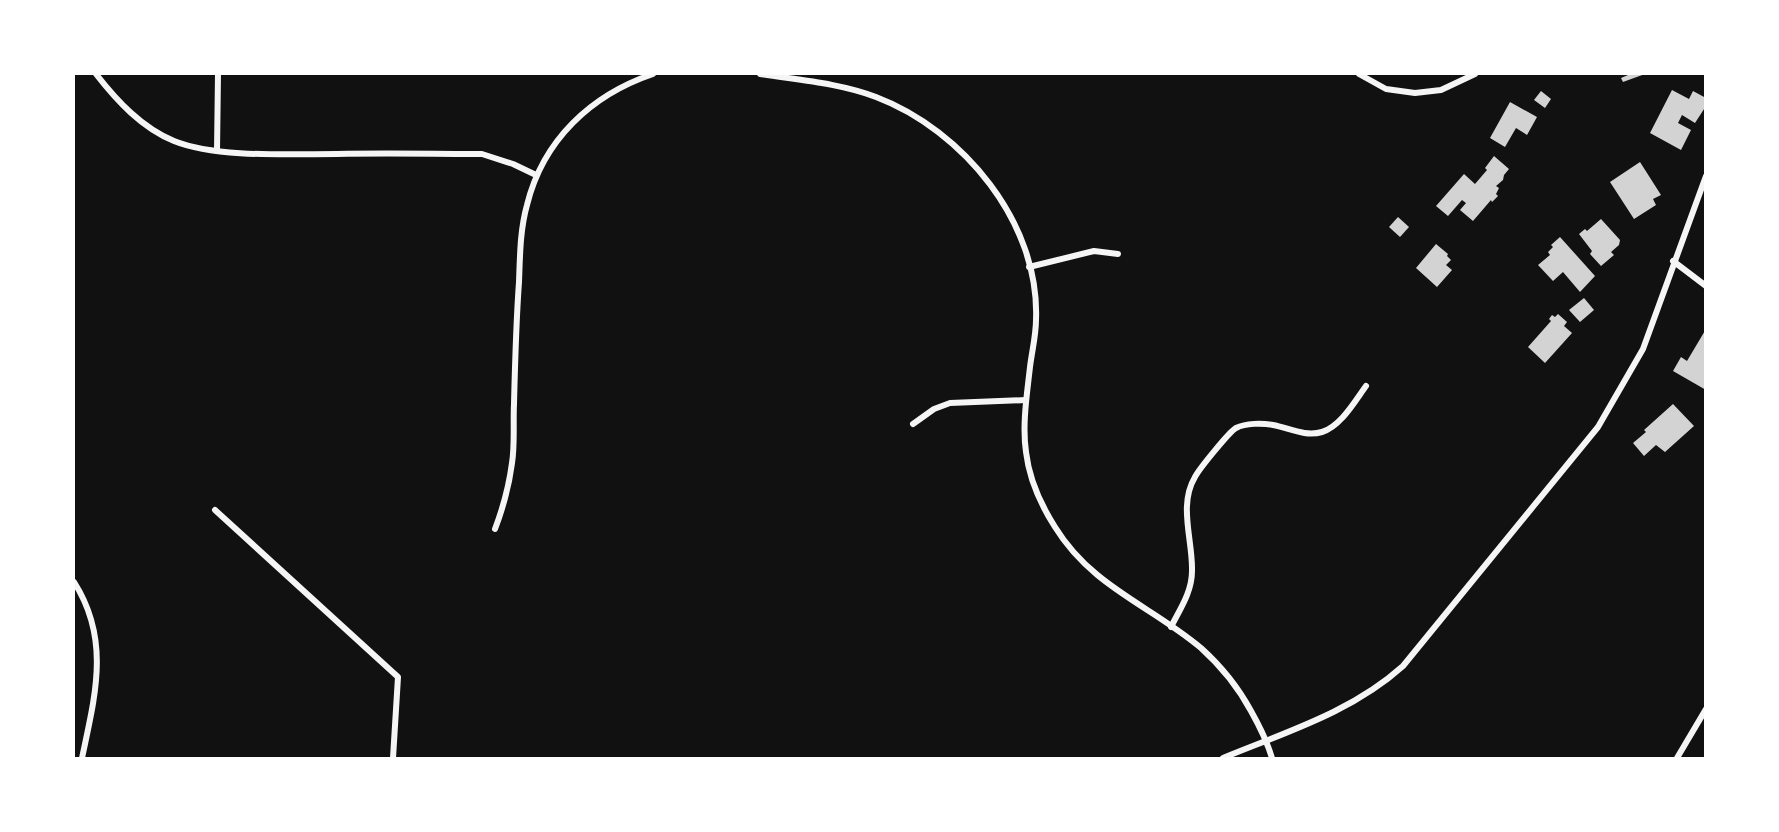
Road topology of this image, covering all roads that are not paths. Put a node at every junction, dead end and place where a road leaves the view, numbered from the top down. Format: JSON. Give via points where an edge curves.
{"nodes":[{"id":1,"x":96,"y":74,"type":"edge"},
{"id":2,"x":218,"y":74,"type":"edge"},
{"id":3,"x":653,"y":74,"type":"edge"},
{"id":4,"x":760,"y":74,"type":"edge"},
{"id":5,"x":1359,"y":74,"type":"edge"},
{"id":6,"x":1475,"y":74,"type":"edge"},
{"id":7,"x":217,"y":151,"type":"junction"},
{"id":8,"x":537,"y":176,"type":"junction"},
{"id":9,"x":1706,"y":176,"type":"edge"},
{"id":10,"x":1119,"y":254,"type":"dead end"},
{"id":11,"x":1674,"y":261,"type":"junction"},
{"id":12,"x":1029,"y":267,"type":"junction"},
{"id":13,"x":1706,"y":286,"type":"edge"},
{"id":14,"x":1366,"y":386,"type":"dead end"},
{"id":15,"x":1026,"y":400,"type":"junction"},
{"id":16,"x":913,"y":424,"type":"dead end"},
{"id":17,"x":215,"y":510,"type":"dead end"},
{"id":18,"x":495,"y":529,"type":"dead end"},
{"id":19,"x":74,"y":582,"type":"edge"},
{"id":20,"x":1171,"y":627,"type":"junction"},
{"id":21,"x":1706,"y":709,"type":"edge"},
{"id":22,"x":1267,"y":740,"type":"junction"},
{"id":23,"x":82,"y":759,"type":"edge"},
{"id":24,"x":393,"y":759,"type":"edge"},
{"id":25,"x":1223,"y":759,"type":"edge"},
{"id":26,"x":1272,"y":759,"type":"edge"},
{"id":27,"x":1677,"y":759,"type":"edge"}],
"edges":[{"from":1,"to":7,"type":"street","via":[[152,130],[187,146]]},
{"from":2,"to":7,"type":"street"},
{"from":3,"to":8,"type":"street","via":[[618,88],[587,109],[561,135]]},
{"from":4,"to":12,"type":"street","via":[[857,91],[895,105],[932,127],[965,154],[993,188],[1015,226]]},
{"from":5,"to":6,"type":"street","via":[[1386,89],[1415,93],[1441,90]]},
{"from":7,"to":8,"type":"street","via":[[482,154]]},
{"from":8,"to":18,"type":"street","via":[[526,206],[521,238],[512,462]]},
{"from":9,"to":11,"type":"street"},
{"from":10,"to":12,"type":"street","via":[[1094,251]]},
{"from":11,"to":13,"type":"street"},
{"from":11,"to":22,"type":"street","via":[[1643,349],[1598,428],[1403,666],[1346,707]]},
{"from":12,"to":15,"type":"street","via":[[1036,320]]},
{"from":14,"to":20,"type":"street","via":[[1339,420],[1324,431],[1302,433],[1272,425],[1235,429],[1195,476],[1187,494],[1191,582]]},
{"from":15,"to":16,"type":"street","via":[[950,403]]},
{"from":15,"to":20,"type":"street","via":[[1025,451],[1037,490],[1055,527],[1110,587]]},
{"from":17,"to":24,"type":"street","via":[[398,677]]},
{"from":19,"to":23,"type":"street","via":[[92,619],[97,647],[97,676]]},
{"from":20,"to":22,"type":"street","via":[[1226,673]]},
{"from":21,"to":27,"type":"street"},
{"from":22,"to":25,"type":"street"},
{"from":22,"to":26,"type":"street"}]}
